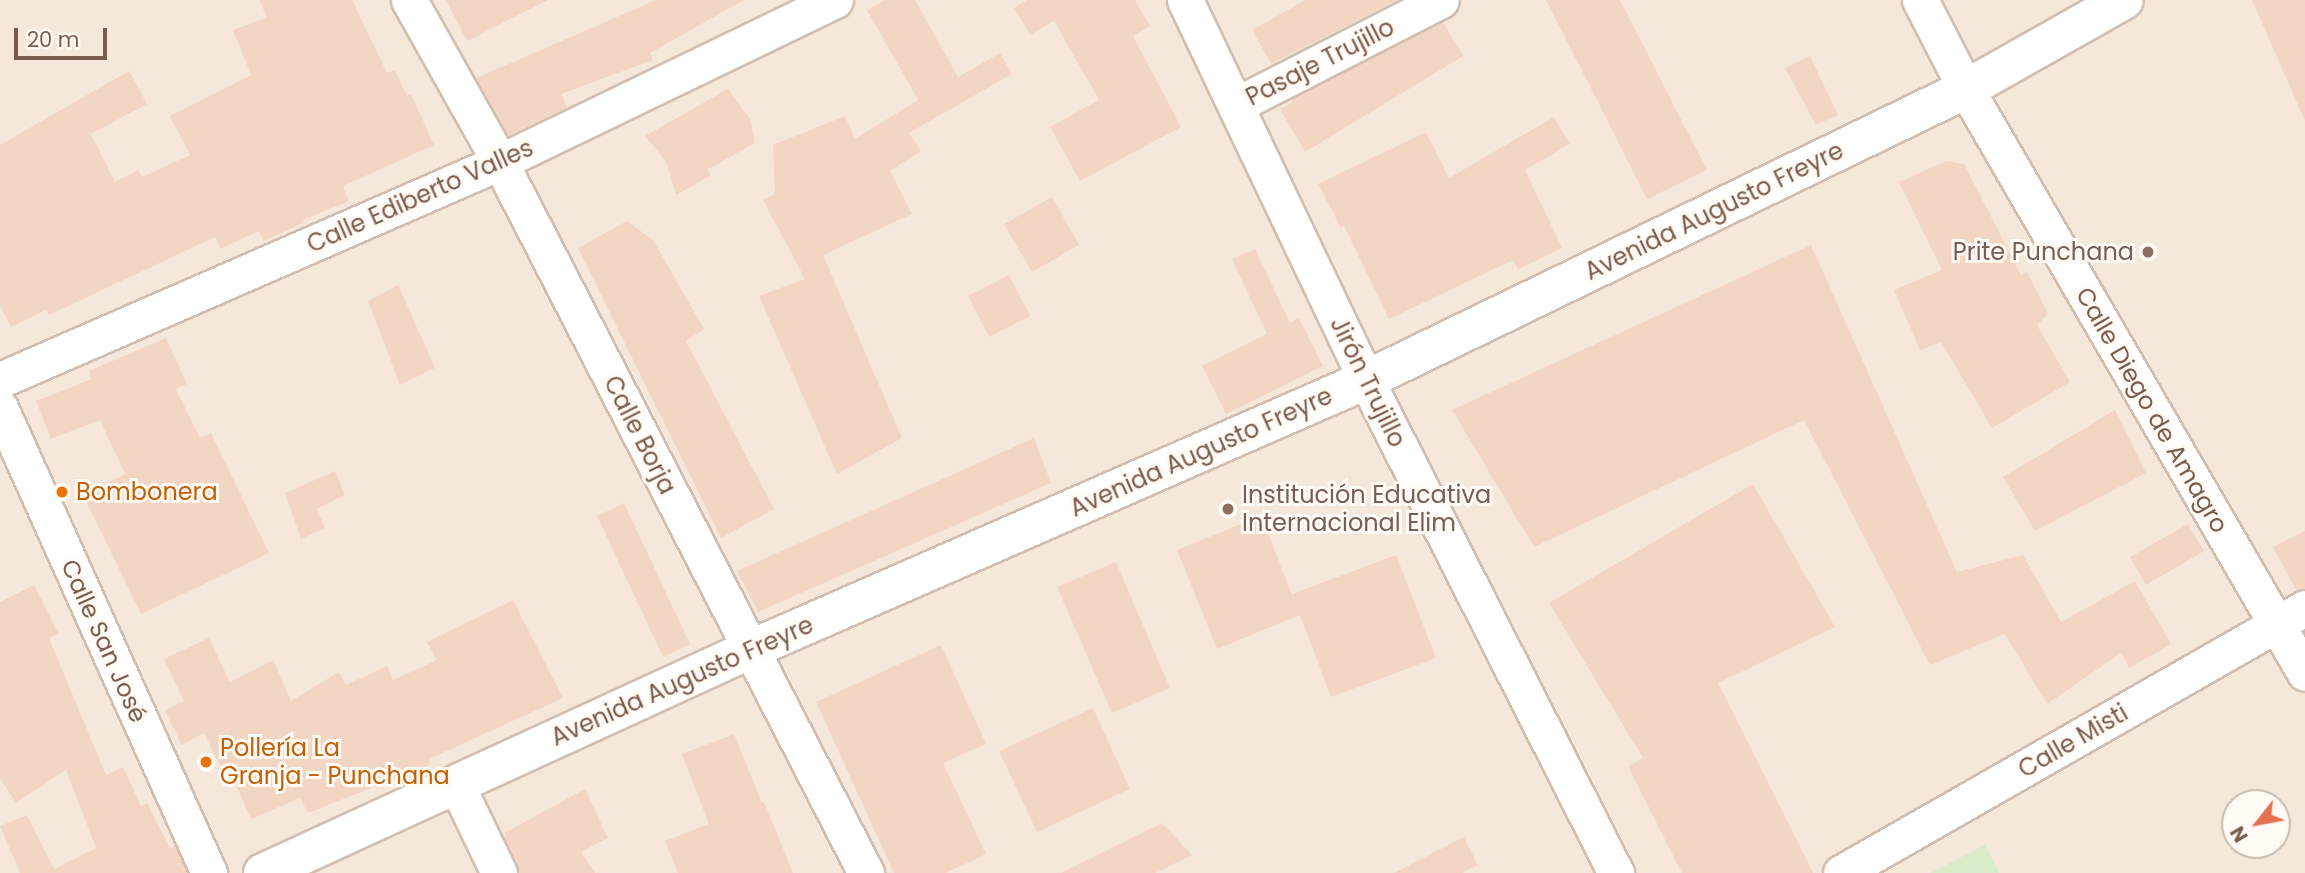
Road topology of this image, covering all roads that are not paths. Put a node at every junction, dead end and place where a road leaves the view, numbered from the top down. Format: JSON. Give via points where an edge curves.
{"nodes":[{"id":1,"x":409,"y":0,"type":"edge"},
{"id":2,"x":835,"y":0,"type":"edge"},
{"id":3,"x":1185,"y":0,"type":"edge"},
{"id":4,"x":1441,"y":0,"type":"edge"},
{"id":5,"x":1920,"y":0,"type":"edge"},
{"id":6,"x":2124,"y":0,"type":"edge"},
{"id":7,"x":798,"y":8,"type":"edge"},
{"id":8,"x":1966,"y":89,"type":"junction"},
{"id":9,"x":1236,"y":106,"type":"junction"},
{"id":10,"x":500,"y":162,"type":"junction"},
{"id":11,"x":0,"y":380,"type":"edge"},
{"id":12,"x":1366,"y":380,"type":"junction"},
{"id":13,"x":0,"y":408,"type":"edge"},
{"id":14,"x":2291,"y":617,"type":"edge"},
{"id":15,"x":749,"y":650,"type":"junction"},
{"id":16,"x":2305,"y":673,"type":"edge"},
{"id":17,"x":456,"y":784,"type":"junction"},
{"id":18,"x":209,"y":873,"type":"edge"},
{"id":19,"x":263,"y":873,"type":"edge"},
{"id":20,"x":499,"y":873,"type":"edge"},
{"id":21,"x":866,"y":873,"type":"edge"},
{"id":22,"x":1615,"y":873,"type":"edge"},
{"id":23,"x":1841,"y":873,"type":"edge"}],
"edges":[{"from":1,"to":10,"type":"street","name":"Calle Borja"},
{"from":2,"to":7,"type":"street","name":"Calle Ediberto Valles"},
{"from":3,"to":9,"type":"street","name":"Jirón Trujillo"},
{"from":4,"to":9,"type":"street","name":"Pasaje Trujillo"},
{"from":5,"to":8,"type":"street","name":"Calle Diego de Amagro"},
{"from":6,"to":8,"type":"main road","name":"Avenida Augusto Freyre"},
{"from":7,"to":10,"type":"street","name":"Calle Ediberto Valles"},
{"from":8,"to":12,"type":"main road","name":"Avenida Augusto Freyre"},
{"from":8,"to":14,"type":"street","name":"Calle Diego de Amagro"},
{"from":9,"to":12,"type":"street","name":"Jirón Trujillo"},
{"from":10,"to":11,"type":"street","name":"Calle Ediberto Valles"},
{"from":10,"to":15,"type":"street","name":"Calle Borja"},
{"from":12,"to":15,"type":"main road","name":"Avenida Augusto Freyre"},
{"from":12,"to":22,"type":"street","name":"Jirón Trujillo"},
{"from":13,"to":18,"type":"street","name":"Calle San José"},
{"from":14,"to":16,"type":"street","name":"Calle Diego de Amagro"},
{"from":14,"to":23,"type":"street","name":"Calle Misti"},
{"from":15,"to":17,"type":"main road","name":"Avenida Augusto Freyre"},
{"from":15,"to":21,"type":"street","name":"Calle Borja"},
{"from":17,"to":19,"type":"main road","name":"Avenida Augusto Freyre"},
{"from":17,"to":20,"type":"street"}]}
